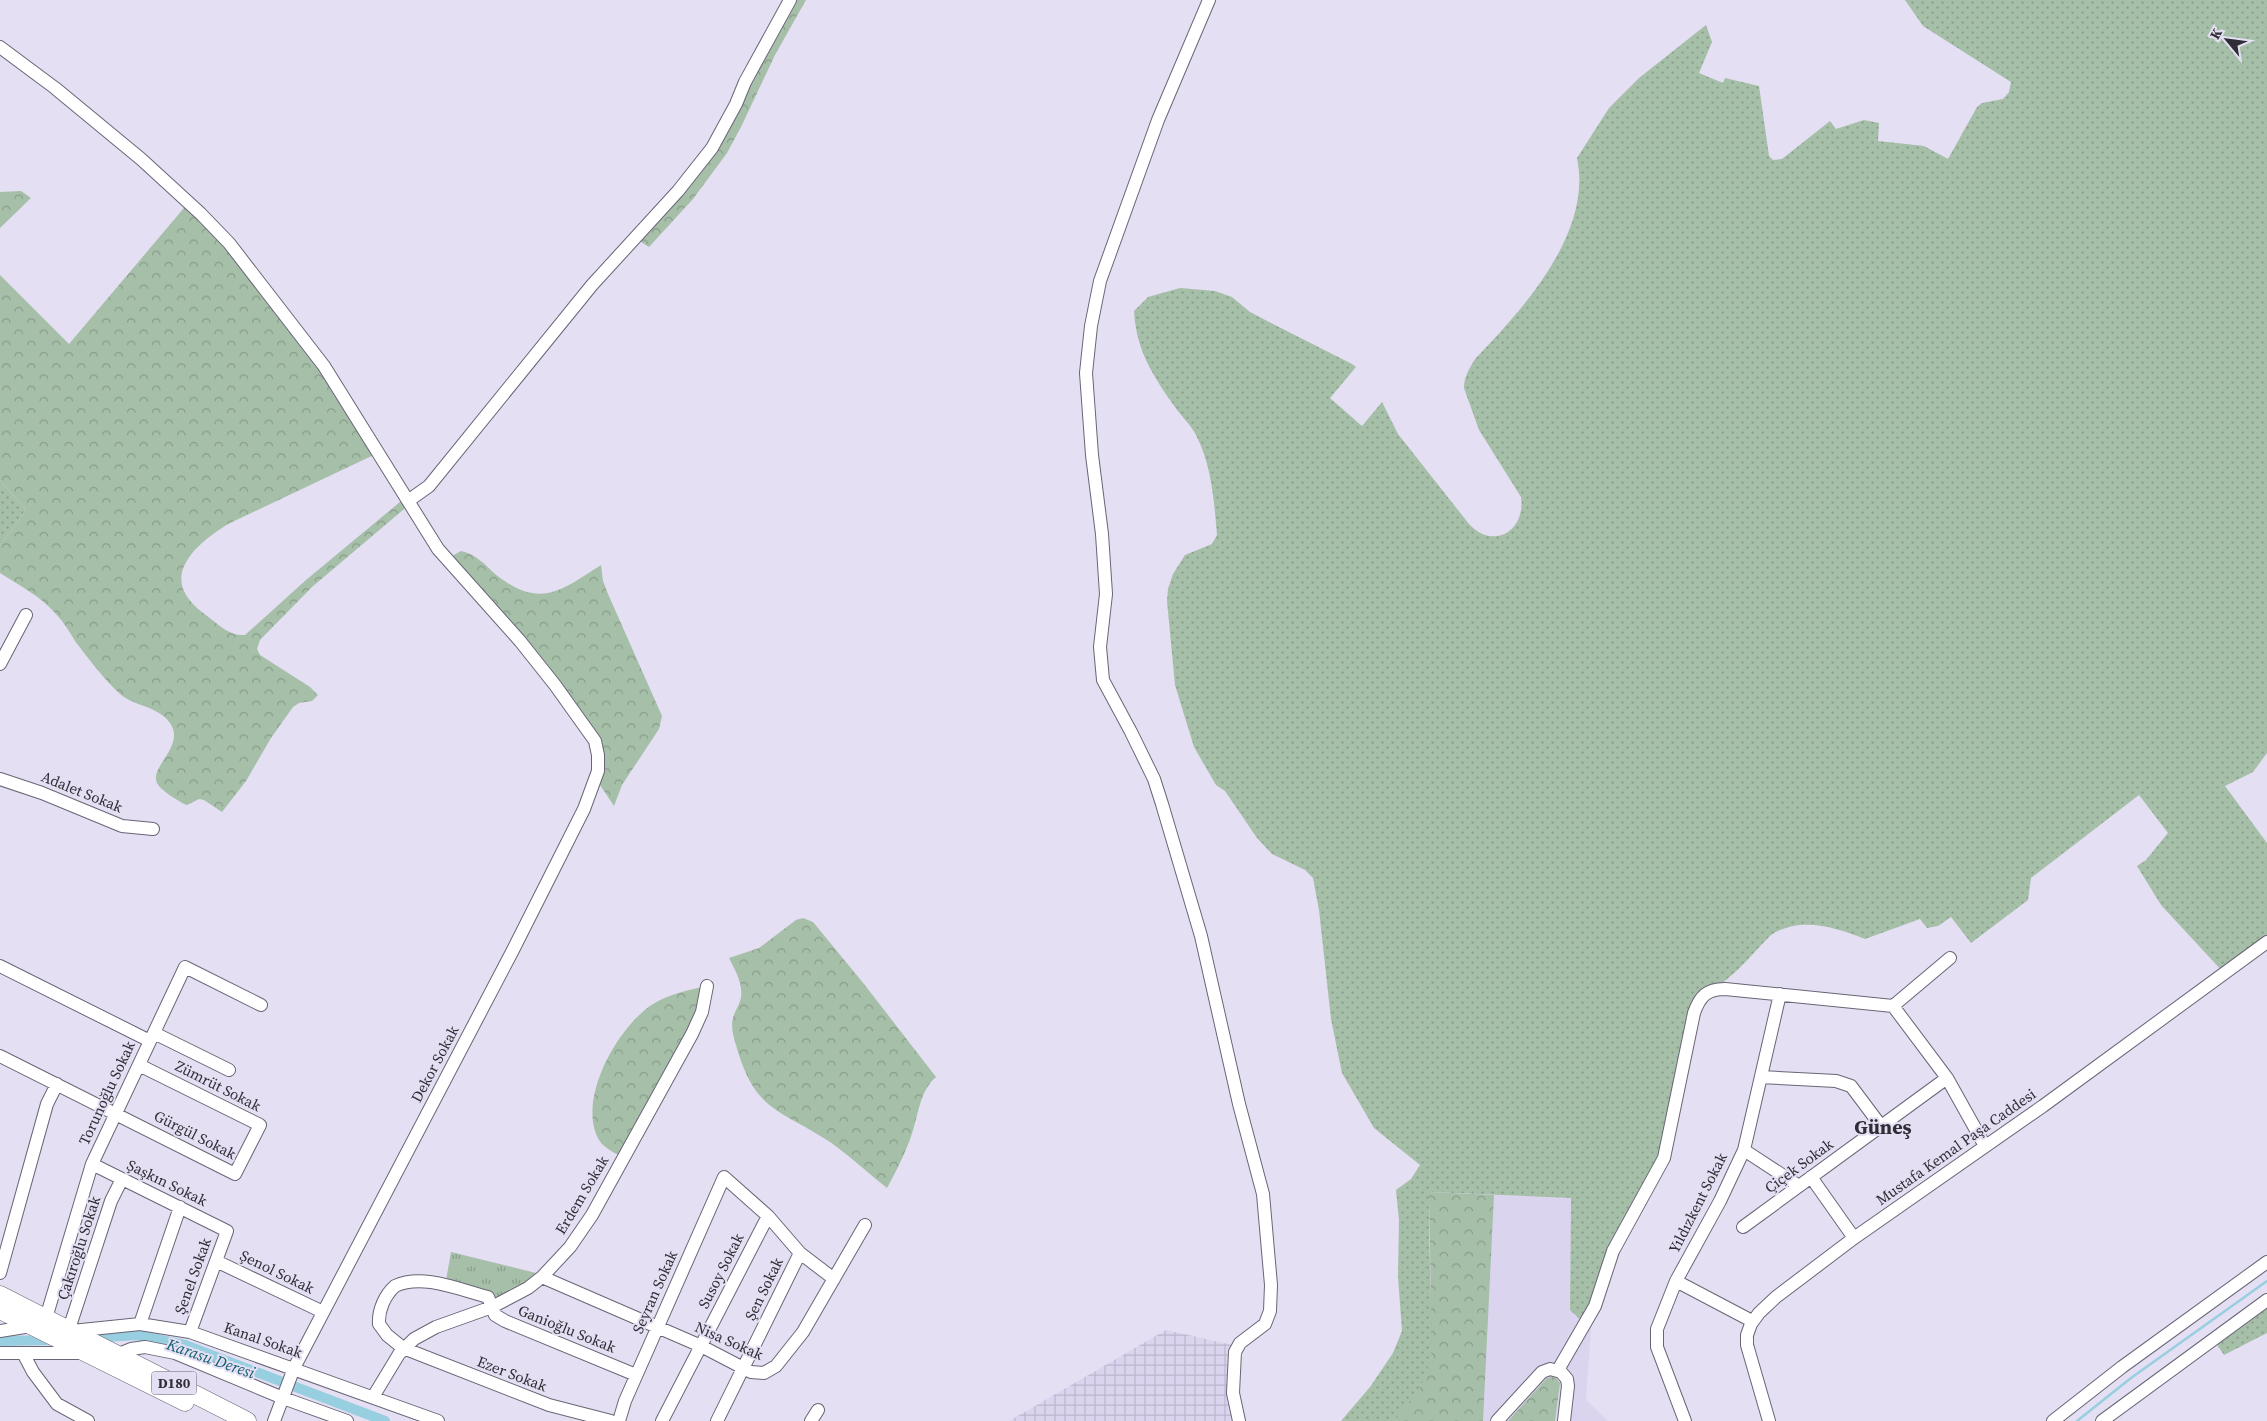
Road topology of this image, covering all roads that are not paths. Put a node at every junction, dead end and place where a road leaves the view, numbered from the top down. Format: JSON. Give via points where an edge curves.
{"nodes":[{"id":1,"x":790,"y":0,"type":"edge"},
{"id":2,"x":1209,"y":0,"type":"edge"},
{"id":3,"x":0,"y":47,"type":"edge"},
{"id":4,"x":408,"y":500,"type":"junction"},
{"id":5,"x":26,"y":616,"type":"dead end"},
{"id":6,"x":0,"y":664,"type":"edge"},
{"id":7,"x":0,"y":779,"type":"edge"},
{"id":8,"x":153,"y":829,"type":"dead end"},
{"id":9,"x":2267,"y":942,"type":"edge"},
{"id":10,"x":1950,"y":958,"type":"dead end"},
{"id":11,"x":0,"y":966,"type":"edge"},
{"id":12,"x":707,"y":986,"type":"dead end"},
{"id":13,"x":1780,"y":994,"type":"junction"},
{"id":14,"x":260,"y":1005,"type":"dead end"},
{"id":15,"x":1893,"y":1006,"type":"junction"},
{"id":16,"x":152,"y":1037,"type":"junction"},
{"id":17,"x":0,"y":1056,"type":"edge"},
{"id":18,"x":139,"y":1065,"type":"junction"},
{"id":19,"x":229,"y":1070,"type":"dead end"},
{"id":20,"x":1761,"y":1077,"type":"junction"},
{"id":21,"x":1947,"y":1078,"type":"junction"},
{"id":22,"x":57,"y":1084,"type":"junction"},
{"id":23,"x":116,"y":1113,"type":"junction"},
{"id":24,"x":1881,"y":1126,"type":"junction"},
{"id":25,"x":1985,"y":1146,"type":"junction"},
{"id":26,"x":247,"y":1149,"type":"joint"},
{"id":27,"x":1744,"y":1150,"type":"junction"},
{"id":28,"x":92,"y":1164,"type":"junction"},
{"id":29,"x":1811,"y":1177,"type":"junction"},
{"id":30,"x":122,"y":1179,"type":"junction"},
{"id":31,"x":1799,"y":1186,"type":"junction"},
{"id":32,"x":180,"y":1208,"type":"junction"},
{"id":33,"x":768,"y":1216,"type":"junction"},
{"id":34,"x":865,"y":1225,"type":"dead end"},
{"id":35,"x":1743,"y":1227,"type":"dead end"},
{"id":36,"x":227,"y":1231,"type":"joint"},
{"id":37,"x":1854,"y":1238,"type":"junction"},
{"id":38,"x":800,"y":1253,"type":"junction"},
{"id":39,"x":216,"y":1261,"type":"junction"},
{"id":40,"x":2267,"y":1262,"type":"edge"},
{"id":41,"x":0,"y":1273,"type":"edge"},
{"id":42,"x":542,"y":1277,"type":"junction"},
{"id":43,"x":834,"y":1279,"type":"junction"},
{"id":44,"x":1676,"y":1281,"type":"junction"},
{"id":45,"x":0,"y":1295,"type":"edge"},
{"id":46,"x":2267,"y":1300,"type":"edge"},
{"id":47,"x":492,"y":1307,"type":"junction"},
{"id":48,"x":0,"y":1310,"type":"edge"},
{"id":49,"x":323,"y":1312,"type":"junction"},
{"id":50,"x":1752,"y":1321,"type":"junction"},
{"id":51,"x":38,"y":1322,"type":"junction"},
{"id":52,"x":140,"y":1324,"type":"junction"},
{"id":53,"x":657,"y":1327,"type":"junction"},
{"id":54,"x":71,"y":1330,"type":"junction"},
{"id":55,"x":0,"y":1331,"type":"edge"},
{"id":56,"x":190,"y":1332,"type":"junction"},
{"id":57,"x":701,"y":1346,"type":"junction"},
{"id":58,"x":403,"y":1348,"type":"junction"},
{"id":59,"x":93,"y":1349,"type":"junction"},
{"id":60,"x":22,"y":1352,"type":"junction"},
{"id":61,"x":0,"y":1353,"type":"edge"},
{"id":62,"x":119,"y":1354,"type":"junction"},
{"id":63,"x":294,"y":1368,"type":"junction"},
{"id":64,"x":743,"y":1368,"type":"junction"},
{"id":65,"x":1558,"y":1370,"type":"junction"},
{"id":66,"x":636,"y":1375,"type":"junction"},
{"id":67,"x":373,"y":1397,"type":"junction"},
{"id":68,"x":283,"y":1398,"type":"junction"},
{"id":69,"x":82,"y":1420,"type":"edge"},
{"id":70,"x":223,"y":1421,"type":"edge"},
{"id":71,"x":247,"y":1421,"type":"edge"},
{"id":72,"x":274,"y":1421,"type":"edge"},
{"id":73,"x":346,"y":1421,"type":"edge"},
{"id":74,"x":438,"y":1421,"type":"edge"},
{"id":75,"x":611,"y":1421,"type":"edge"},
{"id":76,"x":619,"y":1421,"type":"edge"},
{"id":77,"x":662,"y":1421,"type":"edge"},
{"id":78,"x":717,"y":1421,"type":"edge"},
{"id":79,"x":1239,"y":1421,"type":"edge"},
{"id":80,"x":1497,"y":1421,"type":"edge"},
{"id":81,"x":1564,"y":1421,"type":"edge"},
{"id":82,"x":1685,"y":1421,"type":"edge"},
{"id":83,"x":1769,"y":1421,"type":"edge"},
{"id":84,"x":2053,"y":1421,"type":"edge"},
{"id":85,"x":2102,"y":1421,"type":"edge"}],
"edges":[{"from":1,"to":4,"type":"street","via":[[726,123],[702,161],[592,285],[429,486]]},
{"from":2,"to":79,"type":"street","via":[[1158,120],[1100,281],[1086,373],[1106,594],[1100,647],[1103,680],[1154,780],[1162,804],[1201,936],[1263,1194],[1271,1285],[1270,1311],[1261,1328],[1240,1343],[1235,1352],[1233,1392]]},
{"from":3,"to":4,"type":"street","via":[[141,159],[229,243],[324,366]]},
{"from":4,"to":49,"type":"street","name":"Dekor Sokak","via":[[438,549],[520,640],[582,722],[595,741],[598,771],[584,809],[513,950]]},
{"from":5,"to":6,"type":"street"},
{"from":7,"to":8,"type":"street","name":"Adalet Sokak","via":[[122,826]]},
{"from":9,"to":25,"type":"street","name":"Mustafa Kemal Paşa Caddesi"},
{"from":10,"to":15,"type":"street"},
{"from":11,"to":16,"type":"street"},
{"from":12,"to":42,"type":"street","name":"Erdem Sokak","via":[[700,1020],[592,1215],[570,1247]]},
{"from":13,"to":15,"type":"street"},
{"from":13,"to":20,"type":"street","name":"Yıldızkent Sokak"},
{"from":13,"to":65,"type":"street","via":[[1716,989],[1702,995],[1692,1022],[1664,1158],[1613,1251],[1590,1316]]},
{"from":14,"to":16,"type":"street","name":"Torunoğlu Sokak","via":[[185,968]]},
{"from":15,"to":21,"type":"street"},
{"from":16,"to":18,"type":"street","name":"Torunoğlu Sokak"},
{"from":16,"to":19,"type":"street"},
{"from":17,"to":22,"type":"street"},
{"from":18,"to":23,"type":"street","name":"Torunoğlu Sokak"},
{"from":18,"to":26,"type":"street","name":"Zümrüt Sokak","via":[[260,1125]]},
{"from":20,"to":24,"type":"street","via":[[1848,1084]]},
{"from":20,"to":27,"type":"street","name":"Yıldızkent Sokak"},
{"from":21,"to":24,"type":"street","name":"Çiçek Sokak"},
{"from":21,"to":25,"type":"street"},
{"from":22,"to":23,"type":"street"},
{"from":22,"to":41,"type":"street","via":[[48,1104]]},
{"from":23,"to":26,"type":"street","name":"Gürgül Sokak","via":[[235,1174]]},
{"from":23,"to":28,"type":"street","name":"Torunoğlu Sokak"},
{"from":24,"to":29,"type":"street","name":"Çiçek Sokak"},
{"from":25,"to":37,"type":"street","name":"Mustafa Kemal Paşa Caddesi"},
{"from":27,"to":31,"type":"street"},
{"from":27,"to":44,"type":"street","name":"Yıldızkent Sokak"},
{"from":28,"to":30,"type":"street","name":"Şaşkın Sokak"},
{"from":28,"to":51,"type":"street","name":"Torunoğlu Sokak"},
{"from":29,"to":31,"type":"street","name":"Çiçek Sokak"},
{"from":29,"to":37,"type":"street"},
{"from":30,"to":32,"type":"street","name":"Şaşkın Sokak"},
{"from":30,"to":54,"type":"street","name":"Çakıroğlu Sokak","via":[[111,1201]]},
{"from":31,"to":35,"type":"street","name":"Çiçek Sokak"},
{"from":32,"to":36,"type":"street","name":"Şaşkın Sokak"},
{"from":32,"to":52,"type":"street"},
{"from":33,"to":38,"type":"street"},
{"from":33,"to":53,"type":"street","name":"Seyran Sokak","via":[[724,1177]]},
{"from":33,"to":57,"type":"street","name":"Susoy Sokak"},
{"from":34,"to":43,"type":"street","name":"Nisa Sokak"},
{"from":36,"to":39,"type":"street","name":"Şenel Sokak"},
{"from":37,"to":50,"type":"street","name":"Mustafa Kemal Paşa Caddesi","via":[[1776,1297]]},
{"from":38,"to":43,"type":"street"},
{"from":38,"to":64,"type":"street","name":"Şen Sokak"},
{"from":39,"to":49,"type":"street","name":"Şenol Sokak"},
{"from":39,"to":56,"type":"street","name":"Şenel Sokak"},
{"from":40,"to":84,"type":"street"},
{"from":42,"to":47,"type":"street","name":"Erdem Sokak"},
{"from":42,"to":53,"type":"street","name":"Nisa Sokak"},
{"from":43,"to":64,"type":"street","name":"Nisa Sokak","via":[[803,1332],[776,1366],[764,1373]]},
{"from":44,"to":50,"type":"street"},
{"from":44,"to":82,"type":"street","name":"Yıldızkent Sokak","via":[[1662,1312],[1656,1338]]},
{"from":45,"to":51,"type":"highway","number":"D180"},
{"from":46,"to":85,"type":"street"},
{"from":47,"to":58,"type":"street","name":"Erdem Sokak","via":[[422,1333]]},
{"from":47,"to":58,"type":"street","name":"Ganioğlu Sokak","via":[[488,1297],[445,1286],[413,1280],[395,1286],[380,1310],[379,1324]]},
{"from":47,"to":66,"type":"street","name":"Ganioğlu Sokak","via":[[495,1315],[505,1321]]},
{"from":48,"to":51,"type":"highway","number":"D180"},
{"from":49,"to":63,"type":"street","name":"Dekor Sokak"},
{"from":50,"to":83,"type":"street","via":[[1747,1345]]},
{"from":51,"to":54,"type":"highway","number":"D180"},
{"from":51,"to":55,"type":"street"},
{"from":51,"to":59,"type":"highway","number":"D180"},
{"from":52,"to":54,"type":"street","name":"Kanal Sokak"},
{"from":52,"to":56,"type":"street","name":"Kanal Sokak"},
{"from":53,"to":57,"type":"street","name":"Nisa Sokak"},
{"from":53,"to":66,"type":"street","name":"Seyran Sokak"},
{"from":54,"to":59,"type":"highway","number":"D180"},
{"from":56,"to":63,"type":"street","name":"Kanal Sokak"},
{"from":57,"to":64,"type":"street","name":"Nisa Sokak"},
{"from":57,"to":77,"type":"street","name":"Susoy Sokak"},
{"from":58,"to":67,"type":"street","name":"Erdem Sokak"},
{"from":58,"to":75,"type":"street","name":"Ezer Sokak","via":[[549,1406]]},
{"from":59,"to":60,"type":"street"},
{"from":59,"to":62,"type":"highway","number":"D180"},
{"from":59,"to":70,"type":"highway","number":"D180"},
{"from":60,"to":61,"type":"street"},
{"from":60,"to":69,"type":"street","via":[[57,1404]]},
{"from":62,"to":68,"type":"street","via":[[138,1347],[166,1350]]},
{"from":62,"to":71,"type":"highway","number":"D180"},
{"from":63,"to":67,"type":"street","name":"Kanal Sokak"},
{"from":63,"to":68,"type":"street","name":"Dekor Sokak"},
{"from":64,"to":78,"type":"street","name":"Şen Sokak"},
{"from":65,"to":80,"type":"street","via":[[1542,1372]]},
{"from":65,"to":81,"type":"street","via":[[1568,1382]]},
{"from":66,"to":76,"type":"street","name":"Seyran Sokak"},
{"from":67,"to":74,"type":"street","name":"Kanal Sokak"},
{"from":68,"to":72,"type":"street","name":"Dekor Sokak"},
{"from":68,"to":73,"type":"street"}]}
